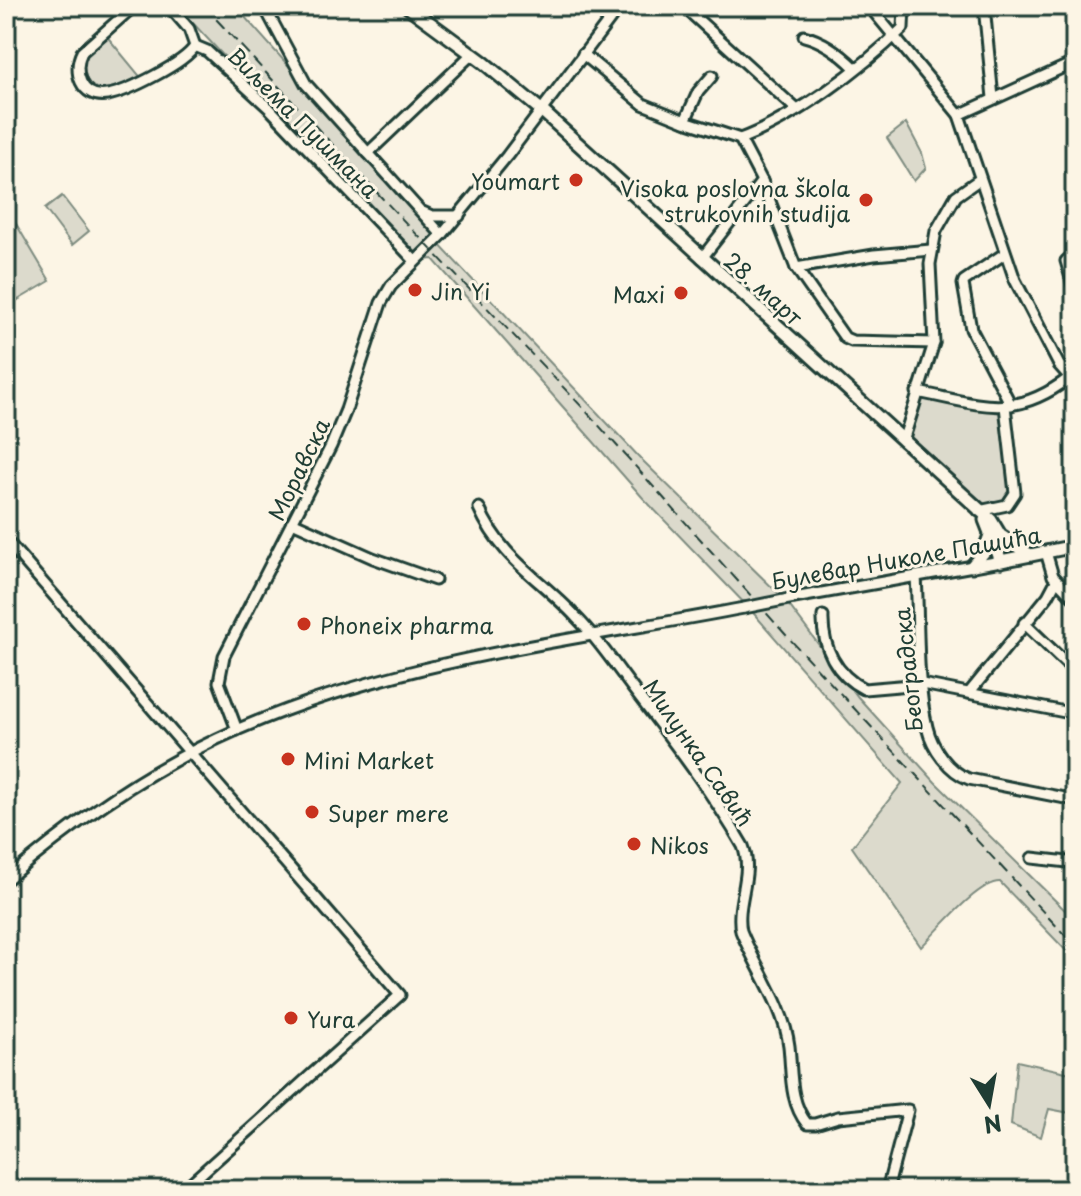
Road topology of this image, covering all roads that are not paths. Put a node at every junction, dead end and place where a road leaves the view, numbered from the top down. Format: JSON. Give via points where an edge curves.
{"nodes":[{"id":1,"x":134,"y":6,"type":"edge"},
{"id":2,"x":169,"y":6,"type":"edge"},
{"id":3,"x":264,"y":6,"type":"edge"},
{"id":4,"x":620,"y":6,"type":"edge"},
{"id":5,"x":683,"y":6,"type":"edge"},
{"id":6,"x":869,"y":6,"type":"edge"},
{"id":7,"x":904,"y":6,"type":"edge"},
{"id":8,"x":984,"y":6,"type":"edge"},
{"id":9,"x":413,"y":8,"type":"edge"},
{"id":10,"x":804,"y":36,"type":"dead end"},
{"id":11,"x":894,"y":37,"type":"junction"},
{"id":12,"x":195,"y":46,"type":"junction"},
{"id":13,"x":472,"y":54,"type":"junction"},
{"id":14,"x":583,"y":54,"type":"junction"},
{"id":15,"x":1075,"y":62,"type":"edge"},
{"id":16,"x":855,"y":68,"type":"junction"},
{"id":17,"x":712,"y":76,"type":"dead end"},
{"id":18,"x":993,"y":98,"type":"junction"},
{"id":19,"x":796,"y":109,"type":"junction"},
{"id":20,"x":541,"y":110,"type":"junction"},
{"id":21,"x":959,"y":115,"type":"junction"},
{"id":22,"x":685,"y":121,"type":"junction"},
{"id":23,"x":740,"y":139,"type":"junction"},
{"id":24,"x":368,"y":153,"type":"junction"},
{"id":25,"x":980,"y":179,"type":"junction"},
{"id":26,"x":762,"y":181,"type":"junction"},
{"id":27,"x":421,"y":212,"type":"junction"},
{"id":28,"x":459,"y":216,"type":"junction"},
{"id":29,"x":442,"y":235,"type":"junction"},
{"id":30,"x":931,"y":250,"type":"junction"},
{"id":31,"x":1075,"y":253,"type":"edge"},
{"id":32,"x":1004,"y":254,"type":"junction"},
{"id":33,"x":702,"y":258,"type":"junction"},
{"id":34,"x":415,"y":261,"type":"junction"},
{"id":35,"x":796,"y":268,"type":"junction"},
{"id":36,"x":1075,"y":292,"type":"edge"},
{"id":37,"x":934,"y":343,"type":"junction"},
{"id":38,"x":1072,"y":380,"type":"edge"},
{"id":39,"x":917,"y":392,"type":"junction"},
{"id":40,"x":1008,"y":406,"type":"junction"},
{"id":41,"x":903,"y":441,"type":"junction"},
{"id":42,"x":479,"y":508,"type":"dead end"},
{"id":43,"x":979,"y":512,"type":"junction"},
{"id":44,"x":292,"y":522,"type":"junction"},
{"id":45,"x":995,"y":534,"type":"junction"},
{"id":46,"x":6,"y":540,"type":"edge"},
{"id":47,"x":1075,"y":546,"type":"edge"},
{"id":48,"x":1046,"y":552,"type":"junction"},
{"id":49,"x":1030,"y":555,"type":"junction"},
{"id":50,"x":1001,"y":561,"type":"junction"},
{"id":51,"x":972,"y":566,"type":"junction"},
{"id":52,"x":916,"y":576,"type":"junction"},
{"id":53,"x":435,"y":580,"type":"dead end"},
{"id":54,"x":1056,"y":581,"type":"junction"},
{"id":55,"x":1075,"y":599,"type":"edge"},
{"id":56,"x":823,"y":616,"type":"dead end"},
{"id":57,"x":1024,"y":623,"type":"junction"},
{"id":58,"x":593,"y":636,"type":"junction"},
{"id":59,"x":1075,"y":672,"type":"edge"},
{"id":60,"x":922,"y":684,"type":"junction"},
{"id":61,"x":969,"y":693,"type":"junction"},
{"id":62,"x":1075,"y":714,"type":"edge"},
{"id":63,"x":237,"y":730,"type":"junction"},
{"id":64,"x":190,"y":753,"type":"junction"},
{"id":65,"x":1075,"y":800,"type":"edge"},
{"id":66,"x":1032,"y":858,"type":"dead end"},
{"id":67,"x":1075,"y":866,"type":"edge"},
{"id":68,"x":6,"y":880,"type":"edge"},
{"id":69,"x":183,"y":1190,"type":"edge"},
{"id":70,"x":887,"y":1190,"type":"edge"}],
"edges":[{"from":1,"to":12,"type":"street","name":"Виљема Пушмана","via":[[87,45],[77,60],[78,79],[90,91],[107,95],[120,90],[183,59]]},
{"from":2,"to":12,"type":"street","via":[[189,29]]},
{"from":3,"to":24,"type":"street","via":[[306,84]]},
{"from":4,"to":14,"type":"street","name":"Моравска"},
{"from":5,"to":19,"type":"street"},
{"from":6,"to":11,"type":"street"},
{"from":7,"to":11,"type":"street","via":[[905,24]]},
{"from":8,"to":18,"type":"street"},
{"from":9,"to":13,"type":"main road","name":"28. март"},
{"from":10,"to":16,"type":"street","via":[[833,49]]},
{"from":11,"to":16,"type":"street"},
{"from":11,"to":21,"type":"street"},
{"from":12,"to":34,"type":"street","name":"Виљема Пушмана","via":[[269,108]]},
{"from":13,"to":20,"type":"main road","name":"28. март"},
{"from":13,"to":24,"type":"street"},
{"from":14,"to":20,"type":"street","name":"Моравска"},
{"from":14,"to":22,"type":"street","via":[[643,104]]},
{"from":15,"to":18,"type":"street"},
{"from":16,"to":19,"type":"street"},
{"from":17,"to":22,"type":"street"},
{"from":18,"to":21,"type":"street"},
{"from":19,"to":23,"type":"street"},
{"from":20,"to":28,"type":"street","name":"Моравска"},
{"from":20,"to":33,"type":"main road","name":"28. март"},
{"from":21,"to":25,"type":"street"},
{"from":22,"to":23,"type":"street"},
{"from":23,"to":26,"type":"street"},
{"from":24,"to":27,"type":"street"},
{"from":25,"to":30,"type":"street","via":[[950,203]]},
{"from":25,"to":32,"type":"street"},
{"from":26,"to":33,"type":"street"},
{"from":26,"to":35,"type":"street"},
{"from":27,"to":28,"type":"street"},
{"from":27,"to":29,"type":"street"},
{"from":28,"to":29,"type":"street","name":"Моравска"},
{"from":29,"to":34,"type":"street","name":"Моравска"},
{"from":30,"to":35,"type":"street"},
{"from":30,"to":37,"type":"street"},
{"from":31,"to":36,"type":"street","via":[[1066,261]]},
{"from":32,"to":38,"type":"street"},
{"from":32,"to":40,"type":"street","via":[[963,284],[971,329]]},
{"from":33,"to":41,"type":"main road","name":"28. март"},
{"from":34,"to":44,"type":"street","name":"Моравска","via":[[381,303],[346,410]]},
{"from":35,"to":37,"type":"street","via":[[848,340]]},
{"from":37,"to":39,"type":"street"},
{"from":38,"to":40,"type":"street","via":[[1040,398]]},
{"from":39,"to":40,"type":"street"},
{"from":39,"to":41,"type":"street"},
{"from":40,"to":43,"type":"street","via":[[1015,493],[1007,505]]},
{"from":41,"to":43,"type":"main road","name":"28. март"},
{"from":42,"to":58,"type":"street","name":"Милунка Савић","via":[[509,557]]},
{"from":43,"to":45,"type":"main road","name":"28. март"},
{"from":44,"to":53,"type":"street"},
{"from":44,"to":63,"type":"street","name":"Моравска","via":[[224,656],[219,682]]},
{"from":45,"to":49,"type":"main road"},
{"from":45,"to":50,"type":"main road","name":"28. март"},
{"from":45,"to":51,"type":"main road"},
{"from":46,"to":64,"type":"street"},
{"from":47,"to":48,"type":"main road","name":"Булевар Николе Пашића"},
{"from":48,"to":49,"type":"main road","name":"Булевар Николе Пашића"},
{"from":48,"to":54,"type":"street"},
{"from":49,"to":50,"type":"main road","name":"Булевар Николе Пашића"},
{"from":50,"to":51,"type":"street","name":"Булевар Николе Пашића"},
{"from":51,"to":52,"type":"street","name":"Булевар Николе Пашића"},
{"from":52,"to":58,"type":"street","name":"Булевар Николе Пашића","bridge":true},
{"from":52,"to":60,"type":"street","name":"Београдска"},
{"from":54,"to":55,"type":"street"},
{"from":54,"to":57,"type":"street"},
{"from":56,"to":60,"type":"street","via":[[827,651],[856,685],[878,689]]},
{"from":57,"to":59,"type":"street"},
{"from":57,"to":61,"type":"street"},
{"from":58,"to":63,"type":"street","name":"Булевар Николе Пашића","via":[[392,676]]},
{"from":58,"to":70,"type":"street","name":"Милунка Савић","via":[[697,773],[743,846],[747,870],[739,922],[779,1012],[801,1117],[807,1124],[908,1110]]},
{"from":60,"to":61,"type":"street"},
{"from":60,"to":65,"type":"street","name":"Београдска","via":[[928,730],[956,773]]},
{"from":61,"to":62,"type":"street"},
{"from":63,"to":64,"type":"street","name":"Булевар Николе Пашића"},
{"from":64,"to":68,"type":"street","name":"Булевар Николе Пашића","via":[[100,807]]},
{"from":64,"to":69,"type":"street","via":[[400,995]]},
{"from":66,"to":67,"type":"street"}]}
